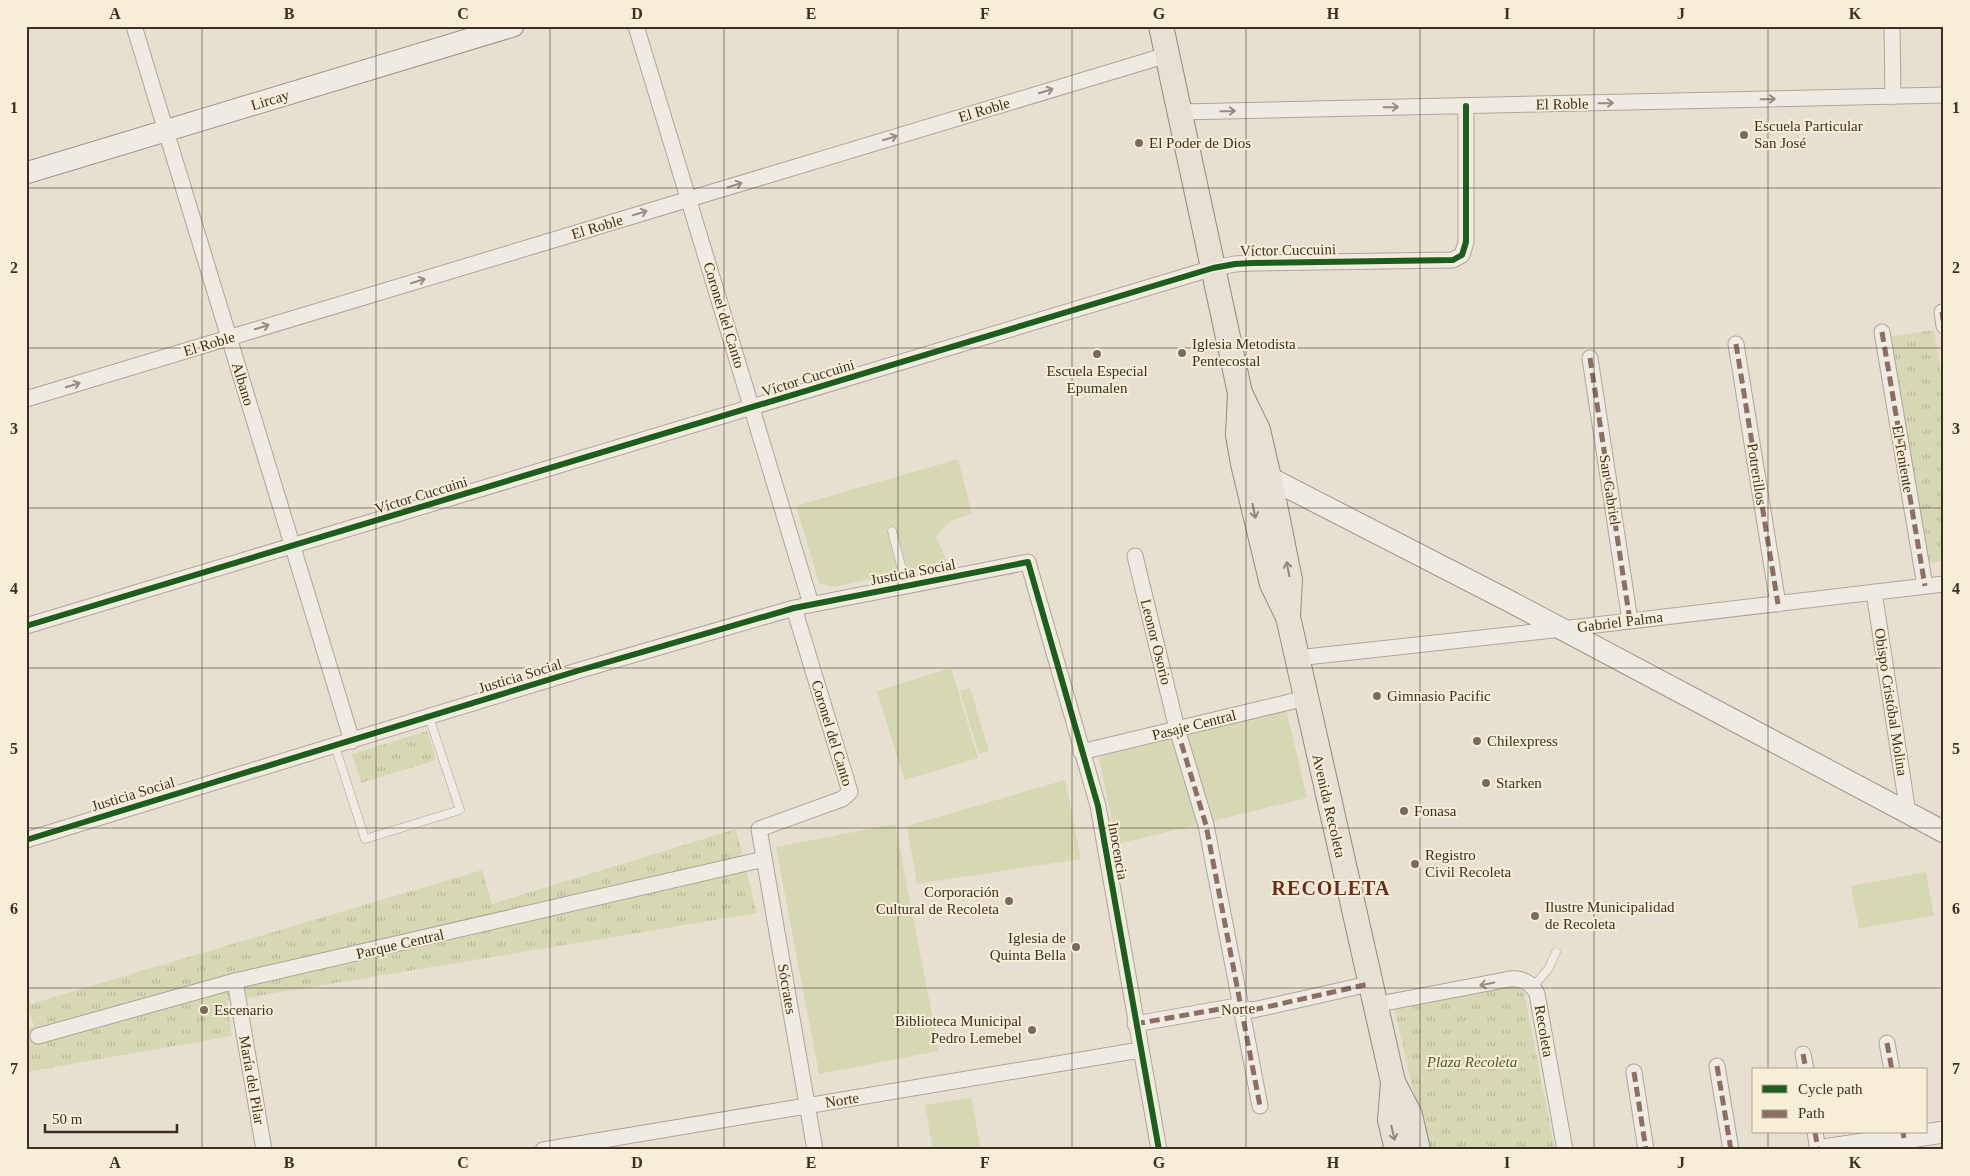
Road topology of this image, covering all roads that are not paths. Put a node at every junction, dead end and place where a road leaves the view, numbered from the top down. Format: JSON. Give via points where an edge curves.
{"nodes":[{"id":1,"x":134,"y":26,"type":"edge"},
{"id":2,"x":513,"y":26,"type":"edge"},
{"id":3,"x":636,"y":26,"type":"edge"},
{"id":4,"x":1161,"y":26,"type":"edge"},
{"id":5,"x":1892,"y":26,"type":"edge"},
{"id":6,"x":1167,"y":55,"type":"junction"},
{"id":7,"x":1944,"y":96,"type":"edge"},
{"id":8,"x":1893,"y":97,"type":"junction"},
{"id":9,"x":1466,"y":106,"type":"junction"},
{"id":10,"x":1180,"y":112,"type":"junction"},
{"id":11,"x":166,"y":131,"type":"junction"},
{"id":12,"x":26,"y":173,"type":"edge"},
{"id":13,"x":688,"y":199,"type":"junction"},
{"id":14,"x":1213,"y":268,"type":"junction"},
{"id":15,"x":1882,"y":332,"type":"dead end"},
{"id":16,"x":229,"y":338,"type":"junction"},
{"id":17,"x":1736,"y":344,"type":"dead end"},
{"id":18,"x":1590,"y":358,"type":"dead end"},
{"id":19,"x":1240,"y":393,"type":"junction"},
{"id":20,"x":26,"y":399,"type":"edge"},
{"id":21,"x":753,"y":407,"type":"junction"},
{"id":22,"x":1243,"y":464,"type":"junction"},
{"id":23,"x":1270,"y":478,"type":"junction"},
{"id":24,"x":892,"y":532,"type":"dead end"},
{"id":25,"x":293,"y":547,"type":"junction"},
{"id":26,"x":1135,"y":556,"type":"dead end"},
{"id":27,"x":1028,"y":562,"type":"joint"},
{"id":28,"x":1944,"y":584,"type":"edge"},
{"id":29,"x":906,"y":586,"type":"junction"},
{"id":30,"x":1925,"y":586,"type":"junction"},
{"id":31,"x":1874,"y":592,"type":"junction"},
{"id":32,"x":811,"y":604,"type":"junction"},
{"id":33,"x":1778,"y":604,"type":"junction"},
{"id":34,"x":794,"y":608,"type":"junction"},
{"id":35,"x":1288,"y":618,"type":"junction"},
{"id":36,"x":1630,"y":621,"type":"junction"},
{"id":37,"x":26,"y":626,"type":"edge"},
{"id":38,"x":1562,"y":629,"type":"junction"},
{"id":39,"x":1297,"y":658,"type":"junction"},
{"id":40,"x":1306,"y":698,"type":"junction"},
{"id":41,"x":429,"y":717,"type":"junction"},
{"id":42,"x":1178,"y":729,"type":"junction"},
{"id":43,"x":352,"y":741,"type":"junction"},
{"id":44,"x":335,"y":746,"type":"junction"},
{"id":45,"x":1081,"y":752,"type":"junction"},
{"id":46,"x":1908,"y":813,"type":"junction"},
{"id":47,"x":759,"y":829,"type":"joint"},
{"id":48,"x":1944,"y":832,"type":"edge"},
{"id":49,"x":26,"y":840,"type":"edge"},
{"id":50,"x":764,"y":859,"type":"junction"},
{"id":51,"x":1556,"y":952,"type":"dead end"},
{"id":52,"x":235,"y":982,"type":"junction"},
{"id":53,"x":1533,"y":987,"type":"junction"},
{"id":54,"x":1372,"y":995,"type":"junction"},
{"id":55,"x":1242,"y":1009,"type":"junction"},
{"id":56,"x":1135,"y":1024,"type":"junction"},
{"id":57,"x":38,"y":1036,"type":"dead end"},
{"id":58,"x":1887,"y":1043,"type":"dead end"},
{"id":59,"x":1140,"y":1050,"type":"junction"},
{"id":60,"x":1803,"y":1054,"type":"dead end"},
{"id":61,"x":1717,"y":1066,"type":"dead end"},
{"id":62,"x":1806,"y":1068,"type":"edge"},
{"id":63,"x":1892,"y":1068,"type":"edge"},
{"id":64,"x":1634,"y":1072,"type":"dead end"},
{"id":65,"x":1393,"y":1082,"type":"junction"},
{"id":66,"x":808,"y":1106,"type":"junction"},
{"id":67,"x":1260,"y":1106,"type":"dead end"},
{"id":68,"x":1944,"y":1132,"type":"edge"},
{"id":69,"x":1928,"y":1133,"type":"edge"},
{"id":70,"x":1815,"y":1134,"type":"edge"},
{"id":71,"x":1917,"y":1134,"type":"edge"},
{"id":72,"x":1903,"y":1135,"type":"edge"},
{"id":73,"x":264,"y":1150,"type":"edge"},
{"id":74,"x":543,"y":1150,"type":"edge"},
{"id":75,"x":815,"y":1150,"type":"edge"},
{"id":76,"x":1159,"y":1150,"type":"edge"},
{"id":77,"x":1397,"y":1150,"type":"edge"},
{"id":78,"x":1418,"y":1150,"type":"edge"},
{"id":79,"x":1564,"y":1150,"type":"edge"},
{"id":80,"x":1646,"y":1150,"type":"edge"},
{"id":81,"x":1731,"y":1150,"type":"edge"},
{"id":82,"x":1818,"y":1150,"type":"edge"},
{"id":83,"x":1823,"y":1150,"type":"edge"}],
"edges":[{"from":1,"to":11,"type":"street","name":"Albano"},
{"from":2,"to":11,"type":"main road","name":"Lircay"},
{"from":3,"to":13,"type":"street","name":"Coronel del Canto"},
{"from":4,"to":6,"type":"main road","name":"Avenida Recoleta"},
{"from":5,"to":8,"type":"street"},
{"from":6,"to":10,"type":"main road","name":"Avenida Recoleta"},
{"from":13,"to":6,"type":"street","name":"El Roble","one_way":true},
{"from":7,"to":8,"type":"street","name":"El Roble"},
{"from":9,"to":8,"type":"street","name":"El Roble","one_way":true},
{"from":10,"to":9,"type":"street","name":"El Roble","one_way":true},
{"from":9,"to":14,"type":"street","name":"Víctor Cuccuini","via":[[1466,249],[1458,258],[1448,261],[1252,263]]},
{"from":10,"to":14,"type":"main road","name":"Avenida Recoleta"},
{"from":11,"to":12,"type":"main road","name":"Lircay"},
{"from":11,"to":16,"type":"street","name":"Albano"},
{"from":16,"to":13,"type":"street","name":"El Roble","one_way":true},
{"from":13,"to":21,"type":"street","name":"Coronel del Canto"},
{"from":14,"to":19,"type":"main road","name":"Avenida Recoleta"},
{"from":14,"to":21,"type":"street","name":"Víctor Cuccuini"},
{"from":15,"to":30,"type":"street","name":"El Teniente"},
{"from":20,"to":16,"type":"street","name":"El Roble","one_way":true},
{"from":16,"to":25,"type":"street","name":"Albano"},
{"from":17,"to":33,"type":"street","name":"Potrerillos"},
{"from":18,"to":36,"type":"street","name":"San Gabriel"},
{"from":19,"to":22,"type":"main road","name":"Avenida Recoleta","via":[[1238,434]]},
{"from":19,"to":23,"type":"main road","name":"Avenida Recoleta","via":[[1258,430]]},
{"from":21,"to":25,"type":"street","name":"Víctor Cuccuini"},
{"from":21,"to":32,"type":"street","name":"Coronel del Canto"},
{"from":22,"to":23,"type":"main road"},
{"from":22,"to":35,"type":"main road","name":"Avenida Recoleta","one_way":true,"via":[[1272,584]]},
{"from":35,"to":23,"type":"main road","name":"Avenida Recoleta","one_way":true,"via":[[1290,580]]},
{"from":23,"to":38,"type":"main road"},
{"from":24,"to":29,"type":"lane"},
{"from":25,"to":37,"type":"street","name":"Víctor Cuccuini"},
{"from":25,"to":43,"type":"street","name":"Albano"},
{"from":26,"to":42,"type":"street","name":"Leonor Osorio"},
{"from":27,"to":29,"type":"street","name":"Justicia Social"},
{"from":27,"to":45,"type":"street","name":"Inocencia"},
{"from":28,"to":30,"type":"street","name":"Gabriel Palma"},
{"from":29,"to":32,"type":"street","name":"Justicia Social"},
{"from":30,"to":31,"type":"street","name":"Gabriel Palma"},
{"from":31,"to":33,"type":"street","name":"Gabriel Palma"},
{"from":31,"to":46,"type":"street","name":"Obispo Cristóbal Molina"},
{"from":32,"to":34,"type":"street","name":"Justicia Social"},
{"from":33,"to":36,"type":"street","name":"Gabriel Palma"},
{"from":34,"to":41,"type":"street","name":"Justicia Social"},
{"from":34,"to":47,"type":"street","name":"Coronel del Canto","via":[[850,792],[842,799]]},
{"from":35,"to":39,"type":"main road","name":"Avenida Recoleta"},
{"from":36,"to":38,"type":"street","name":"Gabriel Palma"},
{"from":38,"to":39,"type":"street","name":"Gabriel Palma"},
{"from":38,"to":46,"type":"main road"},
{"from":39,"to":40,"type":"main road","name":"Avenida Recoleta"},
{"from":40,"to":42,"type":"street","name":"Pasaje Central"},
{"from":40,"to":54,"type":"main road","name":"Avenida Recoleta"},
{"from":41,"to":43,"type":"street","name":"Justicia Social"},
{"from":41,"to":44,"type":"lane","via":[[460,810],[365,840]]},
{"from":42,"to":45,"type":"street","name":"Pasaje Central"},
{"from":42,"to":55,"type":"street","name":"Leonor Osorio","via":[[1206,825]]},
{"from":43,"to":44,"type":"street","name":"Justicia Social"},
{"from":44,"to":49,"type":"street","name":"Justicia Social"},
{"from":45,"to":56,"type":"street","name":"Inocencia","via":[[1101,822]]},
{"from":46,"to":48,"type":"main road"},
{"from":47,"to":50,"type":"street","name":"Sócrates"},
{"from":50,"to":52,"type":"street","name":"Parque Central"},
{"from":50,"to":66,"type":"street","name":"Sócrates"},
{"from":51,"to":53,"type":"lane","via":[[1549,968]]},
{"from":52,"to":57,"type":"street","name":"Parque Central"},
{"from":52,"to":73,"type":"street","name":"María del Pilar"},
{"from":53,"to":54,"type":"street","name":"Recoleta","one_way":true,"via":[[1522,980],[1510,979]]},
{"from":53,"to":79,"type":"street","name":"Recoleta","via":[[1539,1000]]},
{"from":54,"to":55,"type":"street","name":"Norte"},
{"from":54,"to":65,"type":"main road","name":"Avenida Recoleta"},
{"from":55,"to":56,"type":"street","name":"Norte","via":[[1231,1007]]},
{"from":55,"to":67,"type":"street","name":"Leonor Osorio"},
{"from":56,"to":59,"type":"street","name":"Inocencia"},
{"from":58,"to":63,"type":"street"},
{"from":59,"to":66,"type":"street","name":"Norte"},
{"from":59,"to":76,"type":"street","name":"Inocencia"},
{"from":60,"to":62,"type":"street"},
{"from":61,"to":81,"type":"street"},
{"from":64,"to":80,"type":"street"},
{"from":65,"to":77,"type":"main road","name":"Avenida Recoleta","one_way":true,"via":[[1390,1120]]},
{"from":65,"to":78,"type":"main road","name":"Avenida Recoleta","via":[[1410,1116]]},
{"from":66,"to":74,"type":"street","name":"Norte"},
{"from":66,"to":75,"type":"street","name":"Sócrates"},
{"from":68,"to":69,"type":"main road"},
{"from":70,"to":82,"type":"street"},
{"from":71,"to":72,"type":"main road"},
{"from":72,"to":83,"type":"main road"}]}
